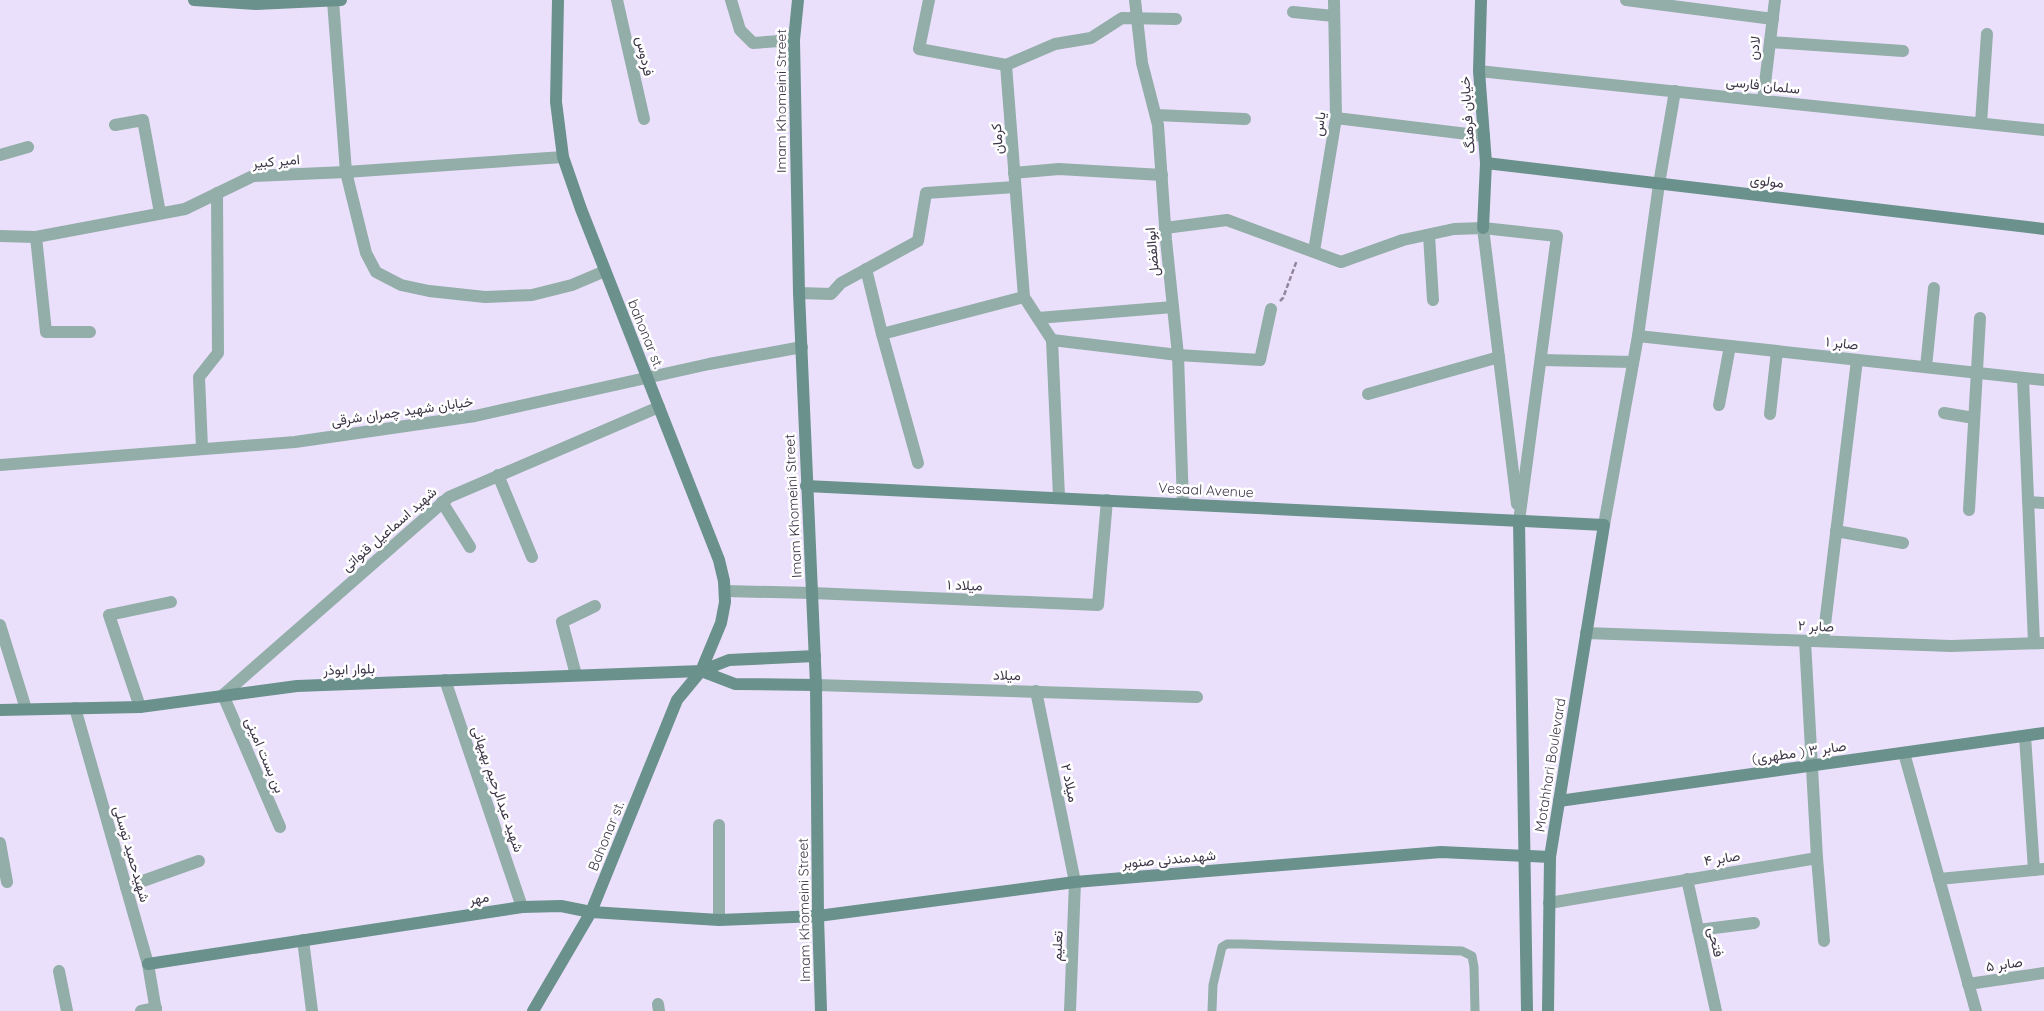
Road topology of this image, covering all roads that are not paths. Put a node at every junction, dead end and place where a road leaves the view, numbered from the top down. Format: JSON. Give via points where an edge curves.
{"nodes":[{"id":1,"x":194,"y":0,"type":"edge"},
{"id":2,"x":558,"y":0,"type":"edge"},
{"id":3,"x":617,"y":0,"type":"edge"},
{"id":4,"x":731,"y":0,"type":"edge"},
{"id":5,"x":798,"y":0,"type":"edge"},
{"id":6,"x":929,"y":0,"type":"edge"},
{"id":7,"x":1135,"y":0,"type":"edge"},
{"id":8,"x":1334,"y":0,"type":"edge"},
{"id":9,"x":1481,"y":0,"type":"edge"},
{"id":10,"x":1626,"y":0,"type":"edge"},
{"id":11,"x":1776,"y":0,"type":"edge"},
{"id":12,"x":337,"y":1,"type":"edge"},
{"id":13,"x":1293,"y":12,"type":"dead end"},
{"id":14,"x":1334,"y":16,"type":"junction"},
{"id":15,"x":1137,"y":18,"type":"junction"},
{"id":16,"x":1176,"y":19,"type":"dead end"},
{"id":17,"x":1773,"y":19,"type":"junction"},
{"id":18,"x":1987,"y":34,"type":"dead end"},
{"id":19,"x":794,"y":40,"type":"junction"},
{"id":20,"x":1770,"y":42,"type":"junction"},
{"id":21,"x":1903,"y":51,"type":"dead end"},
{"id":22,"x":1006,"y":65,"type":"junction"},
{"id":23,"x":1478,"y":71,"type":"junction"},
{"id":24,"x":1675,"y":91,"type":"junction"},
{"id":25,"x":1763,"y":100,"type":"junction"},
{"id":26,"x":1156,"y":115,"type":"junction"},
{"id":27,"x":1336,"y":118,"type":"junction"},
{"id":28,"x":644,"y":119,"type":"dead end"},
{"id":29,"x":1245,"y":119,"type":"dead end"},
{"id":30,"x":1981,"y":123,"type":"junction"},
{"id":31,"x":115,"y":125,"type":"dead end"},
{"id":32,"x":2044,"y":130,"type":"edge"},
{"id":33,"x":1484,"y":136,"type":"junction"},
{"id":34,"x":28,"y":147,"type":"dead end"},
{"id":35,"x":0,"y":154,"type":"edge"},
{"id":36,"x":563,"y":157,"type":"junction"},
{"id":37,"x":1486,"y":163,"type":"junction"},
{"id":38,"x":346,"y":172,"type":"junction"},
{"id":39,"x":1014,"y":172,"type":"junction"},
{"id":40,"x":1162,"y":175,"type":"junction"},
{"id":41,"x":1659,"y":184,"type":"junction"},
{"id":42,"x":1015,"y":187,"type":"junction"},
{"id":43,"x":217,"y":193,"type":"junction"},
{"id":44,"x":160,"y":213,"type":"junction"},
{"id":45,"x":1165,"y":228,"type":"junction"},
{"id":46,"x":1483,"y":228,"type":"junction"},
{"id":47,"x":2044,"y":229,"type":"edge"},
{"id":48,"x":1429,"y":234,"type":"junction"},
{"id":49,"x":0,"y":236,"type":"edge"},
{"id":50,"x":36,"y":236,"type":"junction"},
{"id":51,"x":1307,"y":249,"type":"junction"},
{"id":52,"x":866,"y":269,"type":"junction"},
{"id":53,"x":605,"y":271,"type":"junction"},
{"id":54,"x":1934,"y":288,"type":"dead end"},
{"id":55,"x":799,"y":293,"type":"junction"},
{"id":56,"x":1024,"y":298,"type":"junction"},
{"id":57,"x":1433,"y":300,"type":"dead end"},
{"id":58,"x":1173,"y":307,"type":"junction"},
{"id":59,"x":1271,"y":310,"type":"road end"},
{"id":60,"x":1038,"y":318,"type":"junction"},
{"id":61,"x":1980,"y":318,"type":"dead end"},
{"id":62,"x":90,"y":332,"type":"dead end"},
{"id":63,"x":882,"y":334,"type":"junction"},
{"id":64,"x":1638,"y":336,"type":"junction"},
{"id":65,"x":1052,"y":340,"type":"junction"},
{"id":66,"x":1730,"y":346,"type":"junction"},
{"id":67,"x":802,"y":347,"type":"junction"},
{"id":68,"x":1777,"y":351,"type":"junction"},
{"id":69,"x":1178,"y":355,"type":"junction"},
{"id":70,"x":1499,"y":357,"type":"junction"},
{"id":71,"x":1541,"y":360,"type":"junction"},
{"id":72,"x":1857,"y":360,"type":"junction"},
{"id":73,"x":1633,"y":362,"type":"junction"},
{"id":74,"x":1926,"y":367,"type":"junction"},
{"id":75,"x":1977,"y":373,"type":"junction"},
{"id":76,"x":647,"y":378,"type":"junction"},
{"id":77,"x":2024,"y":378,"type":"junction"},
{"id":78,"x":2044,"y":380,"type":"edge"},
{"id":79,"x":1368,"y":394,"type":"dead end"},
{"id":80,"x":1719,"y":404,"type":"dead end"},
{"id":81,"x":659,"y":406,"type":"junction"},
{"id":82,"x":1944,"y":413,"type":"dead end"},
{"id":83,"x":1770,"y":414,"type":"dead end"},
{"id":84,"x":1974,"y":418,"type":"junction"},
{"id":85,"x":202,"y":448,"type":"junction"},
{"id":86,"x":918,"y":462,"type":"dead end"},
{"id":87,"x":0,"y":465,"type":"edge"},
{"id":88,"x":498,"y":475,"type":"junction"},
{"id":89,"x":806,"y":486,"type":"junction"},
{"id":90,"x":1059,"y":497,"type":"junction"},
{"id":91,"x":1108,"y":500,"type":"junction"},
{"id":92,"x":442,"y":502,"type":"junction"},
{"id":93,"x":2028,"y":502,"type":"junction"},
{"id":94,"x":2044,"y":503,"type":"edge"},
{"id":95,"x":1183,"y":504,"type":"junction"},
{"id":96,"x":1969,"y":510,"type":"dead end"},
{"id":97,"x":1519,"y":521,"type":"junction"},
{"id":98,"x":1604,"y":525,"type":"junction"},
{"id":99,"x":1836,"y":531,"type":"junction"},
{"id":100,"x":1903,"y":543,"type":"dead end"},
{"id":101,"x":470,"y":546,"type":"dead end"},
{"id":102,"x":532,"y":557,"type":"dead end"},
{"id":103,"x":2038,"y":574,"type":"edge"},
{"id":104,"x":724,"y":591,"type":"junction"},
{"id":105,"x":812,"y":593,"type":"junction"},
{"id":106,"x":171,"y":602,"type":"dead end"},
{"id":107,"x":595,"y":606,"type":"dead end"},
{"id":108,"x":0,"y":625,"type":"edge"},
{"id":109,"x":1586,"y":633,"type":"junction"},
{"id":110,"x":1805,"y":641,"type":"junction"},
{"id":111,"x":1823,"y":641,"type":"junction"},
{"id":112,"x":2039,"y":643,"type":"edge"},
{"id":113,"x":815,"y":656,"type":"junction"},
{"id":114,"x":701,"y":671,"type":"junction"},
{"id":115,"x":576,"y":675,"type":"junction"},
{"id":116,"x":445,"y":680,"type":"junction"},
{"id":117,"x":816,"y":685,"type":"junction"},
{"id":118,"x":1036,"y":691,"type":"junction"},
{"id":119,"x":223,"y":695,"type":"junction"},
{"id":120,"x":1197,"y":697,"type":"dead end"},
{"id":121,"x":140,"y":707,"type":"junction"},
{"id":122,"x":75,"y":708,"type":"junction"},
{"id":123,"x":0,"y":710,"type":"edge"},
{"id":124,"x":26,"y":710,"type":"junction"},
{"id":125,"x":2044,"y":733,"type":"edge"},
{"id":126,"x":2025,"y":736,"type":"junction"},
{"id":127,"x":1904,"y":753,"type":"junction"},
{"id":128,"x":1811,"y":766,"type":"junction"},
{"id":129,"x":1559,"y":801,"type":"junction"},
{"id":130,"x":719,"y":825,"type":"dead end"},
{"id":131,"x":280,"y":827,"type":"dead end"},
{"id":132,"x":0,"y":843,"type":"edge"},
{"id":133,"x":1525,"y":856,"type":"junction"},
{"id":134,"x":1550,"y":857,"type":"junction"},
{"id":135,"x":1816,"y":858,"type":"junction"},
{"id":136,"x":199,"y":861,"type":"dead end"},
{"id":137,"x":2039,"y":869,"type":"edge"},
{"id":138,"x":1687,"y":879,"type":"junction"},
{"id":139,"x":1939,"y":879,"type":"junction"},
{"id":140,"x":7,"y":882,"type":"dead end"},
{"id":141,"x":1075,"y":882,"type":"junction"},
{"id":142,"x":126,"y":888,"type":"junction"},
{"id":143,"x":1549,"y":903,"type":"junction"},
{"id":144,"x":522,"y":907,"type":"junction"},
{"id":145,"x":591,"y":912,"type":"junction"},
{"id":146,"x":818,"y":916,"type":"junction"},
{"id":147,"x":718,"y":920,"type":"junction"},
{"id":148,"x":1754,"y":923,"type":"dead end"},
{"id":149,"x":1698,"y":930,"type":"junction"},
{"id":150,"x":303,"y":940,"type":"junction"},
{"id":151,"x":1824,"y":941,"type":"dead end"},
{"id":152,"x":148,"y":964,"type":"junction"},
{"id":153,"x":60,"y":971,"type":"dead end"},
{"id":154,"x":2044,"y":973,"type":"edge"},
{"id":155,"x":1968,"y":984,"type":"junction"},
{"id":156,"x":156,"y":1009,"type":"edge"},
{"id":157,"x":67,"y":1011,"type":"edge"},
{"id":158,"x":141,"y":1011,"type":"edge"},
{"id":159,"x":312,"y":1011,"type":"edge"},
{"id":160,"x":533,"y":1011,"type":"edge"},
{"id":161,"x":821,"y":1011,"type":"edge"},
{"id":162,"x":1070,"y":1011,"type":"edge"},
{"id":163,"x":1212,"y":1011,"type":"edge"},
{"id":164,"x":1475,"y":1011,"type":"edge"},
{"id":165,"x":1527,"y":1011,"type":"edge"},
{"id":166,"x":1548,"y":1011,"type":"edge"},
{"id":167,"x":1716,"y":1011,"type":"edge"},
{"id":168,"x":1976,"y":1011,"type":"edge"}],
"edges":[{"from":1,"to":12,"type":"street","via":[[256,4]]},
{"from":2,"to":36,"type":"street","name":"bahonar st.","via":[[556,102]]},
{"from":3,"to":28,"type":"street","name":"فردوس"},
{"from":4,"to":19,"type":"street","via":[[740,30],[753,43]]},
{"from":5,"to":19,"type":"street","name":"Imam Khomeini Street"},
{"from":6,"to":22,"type":"street","via":[[920,49]]},
{"from":7,"to":15,"type":"street","name":"ابوالفضل"},
{"from":8,"to":14,"type":"street","name":"یاس"},
{"from":9,"to":23,"type":"street","name":"خیابان فرهنگ"},
{"from":10,"to":17,"type":"street"},
{"from":11,"to":17,"type":"street","name":"لادن"},
{"from":12,"to":38,"type":"street"},
{"from":13,"to":14,"type":"street"},
{"from":14,"to":27,"type":"street","name":"یاس"},
{"from":15,"to":16,"type":"street"},
{"from":15,"to":22,"type":"street","via":[[1122,18],[1091,38],[1055,44]]},
{"from":15,"to":26,"type":"street","name":"ابوالفضل","via":[[1142,63]]},
{"from":17,"to":20,"type":"street","name":"لادن"},
{"from":18,"to":30,"type":"street"},
{"from":19,"to":55,"type":"street","name":"Imam Khomeini Street"},
{"from":20,"to":21,"type":"street"},
{"from":20,"to":25,"type":"street","name":"لادن"},
{"from":22,"to":39,"type":"street","name":"کرمان"},
{"from":23,"to":24,"type":"street","name":"سلمان فارسی"},
{"from":23,"to":33,"type":"street","name":"خیابان فرهنگ"},
{"from":24,"to":25,"type":"street","name":"سلمان فارسی"},
{"from":24,"to":41,"type":"street"},
{"from":25,"to":30,"type":"street","name":"سلمان فارسی"},
{"from":26,"to":29,"type":"street"},
{"from":26,"to":40,"type":"street","name":"ابوالفضل"},
{"from":27,"to":33,"type":"street"},
{"from":27,"to":51,"type":"street","name":"یاس"},
{"from":30,"to":32,"type":"street","name":"سلمان فارسی"},
{"from":31,"to":44,"type":"street","via":[[143,120]]},
{"from":33,"to":37,"type":"street","name":"خیابان فرهنگ"},
{"from":34,"to":35,"type":"street"},
{"from":36,"to":38,"type":"street","name":"امیر کبیر"},
{"from":36,"to":53,"type":"street","name":"bahonar st."},
{"from":37,"to":41,"type":"street","name":"مولوی"},
{"from":37,"to":46,"type":"street","name":"خیابان فرهنگ"},
{"from":38,"to":43,"type":"street","name":"امیر کبیر","via":[[253,176]]},
{"from":38,"to":53,"type":"street","via":[[371,265],[376,272],[401,285],[462,296],[532,295],[572,285]]},
{"from":39,"to":40,"type":"street","via":[[1060,169]]},
{"from":39,"to":42,"type":"street","name":"کرمان"},
{"from":40,"to":45,"type":"street","name":"ابوالفضل"},
{"from":41,"to":47,"type":"street","name":"مولوی"},
{"from":41,"to":64,"type":"street"},
{"from":42,"to":52,"type":"street","via":[[926,193],[918,241]]},
{"from":42,"to":56,"type":"street","name":"کرمان"},
{"from":43,"to":44,"type":"street","name":"امیر کبیر","via":[[185,209]]},
{"from":43,"to":85,"type":"street","via":[[218,353],[199,377]]},
{"from":44,"to":50,"type":"street","name":"امیر کبیر"},
{"from":45,"to":51,"type":"street","via":[[1226,220]]},
{"from":45,"to":58,"type":"street","name":"ابوالفضل"},
{"from":46,"to":48,"type":"street"},
{"from":46,"to":70,"type":"street"},
{"from":46,"to":71,"type":"street","via":[[1557,236]]},
{"from":48,"to":51,"type":"street","via":[[1341,262]]},
{"from":48,"to":57,"type":"street"},
{"from":49,"to":50,"type":"street","name":"امیر کبیر"},
{"from":50,"to":62,"type":"street","via":[[46,332]]},
{"from":52,"to":55,"type":"street","via":[[841,283],[832,294]]},
{"from":52,"to":63,"type":"street"},
{"from":53,"to":76,"type":"street","name":"bahonar st."},
{"from":54,"to":74,"type":"street"},
{"from":55,"to":67,"type":"street","name":"Imam Khomeini Street"},
{"from":56,"to":60,"type":"street"},
{"from":56,"to":63,"type":"street"},
{"from":58,"to":60,"type":"street"},
{"from":58,"to":69,"type":"street","name":"ابوالفضل"},
{"from":59,"to":69,"type":"street","via":[[1260,360]]},
{"from":60,"to":65,"type":"street"},
{"from":61,"to":75,"type":"street"},
{"from":63,"to":86,"type":"street"},
{"from":64,"to":66,"type":"street","name":"صابر ۱"},
{"from":64,"to":73,"type":"street"},
{"from":65,"to":69,"type":"street"},
{"from":65,"to":90,"type":"street"},
{"from":66,"to":68,"type":"street","name":"صابر ۱"},
{"from":66,"to":80,"type":"street"},
{"from":67,"to":76,"type":"street","name":"خیابان شهید چمران شرقی"},
{"from":67,"to":89,"type":"street","name":"Imam Khomeini Street"},
{"from":68,"to":72,"type":"street","name":"صابر ۱"},
{"from":68,"to":83,"type":"street"},
{"from":69,"to":95,"type":"street","name":"ابوالفضل"},
{"from":70,"to":79,"type":"street"},
{"from":70,"to":97,"type":"street"},
{"from":71,"to":73,"type":"street"},
{"from":71,"to":97,"type":"street"},
{"from":72,"to":74,"type":"street","name":"صابر ۱"},
{"from":72,"to":99,"type":"street"},
{"from":73,"to":98,"type":"street"},
{"from":74,"to":75,"type":"street","name":"صابر ۱"},
{"from":75,"to":77,"type":"street","name":"صابر ۱"},
{"from":75,"to":84,"type":"street"},
{"from":76,"to":81,"type":"street","name":"bahonar st."},
{"from":76,"to":85,"type":"street","name":"خیابان شهید چمران شرقی","via":[[475,416],[295,442]]},
{"from":77,"to":78,"type":"street","name":"صابر ۱"},
{"from":77,"to":93,"type":"street"},
{"from":81,"to":88,"type":"street","name":"شهید اسماعیل قنواتی"},
{"from":81,"to":104,"type":"street","name":"bahonar st.","via":[[719,560]]},
{"from":82,"to":84,"type":"street"},
{"from":84,"to":96,"type":"street"},
{"from":85,"to":87,"type":"street","name":"خیابان شهید چمران شرقی"},
{"from":88,"to":92,"type":"street","name":"شهید اسماعیل قنواتی"},
{"from":88,"to":102,"type":"street"},
{"from":89,"to":90,"type":"street","name":"Vesaal Avenue"},
{"from":89,"to":105,"type":"street","name":"Imam Khomeini Street"},
{"from":90,"to":91,"type":"street","name":"Vesaal Avenue"},
{"from":91,"to":95,"type":"street","name":"Vesaal Avenue"},
{"from":91,"to":105,"type":"street","name":"میلاد ۱","via":[[1098,605]]},
{"from":92,"to":101,"type":"street"},
{"from":92,"to":119,"type":"street","name":"شهید اسماعیل قنواتی"},
{"from":93,"to":94,"type":"street"},
{"from":93,"to":103,"type":"street"},
{"from":95,"to":97,"type":"street","name":"Vesaal Avenue"},
{"from":97,"to":98,"type":"street","name":"Vesaal Avenue"},
{"from":97,"to":133,"type":"street","name":"Motahhari Boulevard"},
{"from":98,"to":109,"type":"street","name":"Motahhari Boulevard"},
{"from":99,"to":100,"type":"street"},
{"from":99,"to":111,"type":"street"},
{"from":103,"to":112,"type":"street"},
{"from":104,"to":105,"type":"street","name":"میلاد ۱"},
{"from":104,"to":114,"type":"street","name":"bahonar st.","via":[[721,623]]},
{"from":105,"to":113,"type":"street","name":"Imam Khomeini Street"},
{"from":106,"to":121,"type":"street","via":[[109,616]]},
{"from":107,"to":115,"type":"street","via":[[562,622]]},
{"from":108,"to":124,"type":"street"},
{"from":109,"to":110,"type":"street","name":"صابر ۲"},
{"from":109,"to":129,"type":"street","name":"Motahhari Boulevard"},
{"from":110,"to":111,"type":"street","name":"صابر ۲"},
{"from":110,"to":128,"type":"street"},
{"from":111,"to":112,"type":"street","name":"صابر ۲","via":[[1951,646]]},
{"from":113,"to":114,"type":"street","via":[[729,660]]},
{"from":113,"to":117,"type":"street","name":"Imam Khomeini Street"},
{"from":114,"to":115,"type":"street","name":"بلوار ابوذر"},
{"from":114,"to":117,"type":"street","via":[[736,684]]},
{"from":114,"to":145,"type":"street","name":"Bahonar st.","via":[[677,700]]},
{"from":115,"to":116,"type":"street","name":"بلوار ابوذر"},
{"from":116,"to":119,"type":"street","name":"بلوار ابوذر","via":[[297,686]]},
{"from":116,"to":144,"type":"street","name":"شهید عبدالرحیم بهبهانی"},
{"from":117,"to":118,"type":"street","name":"میلاد"},
{"from":117,"to":146,"type":"street","name":"Imam Khomeini Street"},
{"from":118,"to":120,"type":"street","name":"میلاد"},
{"from":118,"to":141,"type":"street","name":"میلاد ۲"},
{"from":119,"to":121,"type":"street","name":"بلوار ابوذر"},
{"from":119,"to":131,"type":"street","name":"بن بست امینی"},
{"from":121,"to":122,"type":"street","name":"بلوار ابوذر"},
{"from":122,"to":124,"type":"street","name":"بلوار ابوذر"},
{"from":122,"to":142,"type":"street","name":"شهیدحمید توسلی"},
{"from":123,"to":124,"type":"street","name":"بلوار ابوذر"},
{"from":125,"to":126,"type":"street","name":"صابر ۳ ( مطهری)"},
{"from":126,"to":127,"type":"street","name":"صابر ۳ ( مطهری)"},
{"from":126,"to":137,"type":"street"},
{"from":127,"to":128,"type":"street","name":"صابر ۳ ( مطهری)"},
{"from":127,"to":139,"type":"street"},
{"from":128,"to":129,"type":"street","name":"صابر ۳ ( مطهری)"},
{"from":128,"to":135,"type":"street"},
{"from":129,"to":134,"type":"street","name":"Motahhari Boulevard"},
{"from":130,"to":147,"type":"street"},
{"from":132,"to":140,"type":"street"},
{"from":133,"to":134,"type":"street","name":"شهدمندنی صنوبر"},
{"from":133,"to":141,"type":"street","name":"شهدمندنی صنوبر","via":[[1440,852]]},
{"from":133,"to":165,"type":"street","name":"Motahhari Boulevard"},
{"from":134,"to":143,"type":"street","name":"Motahhari Boulevard"},
{"from":135,"to":138,"type":"street","name":"صابر ۴"},
{"from":135,"to":151,"type":"street"},
{"from":136,"to":142,"type":"street"},
{"from":137,"to":139,"type":"street"},
{"from":138,"to":143,"type":"street","name":"صابر ۴"},
{"from":138,"to":149,"type":"street","name":"فتحی"},
{"from":139,"to":155,"type":"street"},
{"from":141,"to":146,"type":"street","name":"شهدمندنی صنوبر"},
{"from":141,"to":162,"type":"street","name":"تعلیم"},
{"from":142,"to":152,"type":"street","name":"شهیدحمید توسلی"},
{"from":143,"to":166,"type":"street","name":"Motahhari Boulevard"},
{"from":144,"to":145,"type":"street","name":"مهر","via":[[561,906]]},
{"from":144,"to":150,"type":"street","name":"مهر"},
{"from":145,"to":147,"type":"street","name":"مهر"},
{"from":145,"to":160,"type":"street","name":"Bahonar st."},
{"from":146,"to":147,"type":"street","name":"مهر"},
{"from":146,"to":161,"type":"street","name":"Imam Khomeini Street"},
{"from":148,"to":149,"type":"street"},
{"from":149,"to":167,"type":"street","name":"فتحی"},
{"from":150,"to":152,"type":"street","name":"مهر"},
{"from":150,"to":159,"type":"street"},
{"from":152,"to":156,"type":"street","name":"شهیدحمید توسلی"},
{"from":153,"to":157,"type":"street"},
{"from":154,"to":155,"type":"street","name":"صابر ۵"},
{"from":155,"to":168,"type":"street"},
{"from":156,"to":158,"type":"street"},
{"from":163,"to":164,"type":"lane","via":[[1218,957],[1227,944],[1462,951],[1472,956]]}]}
